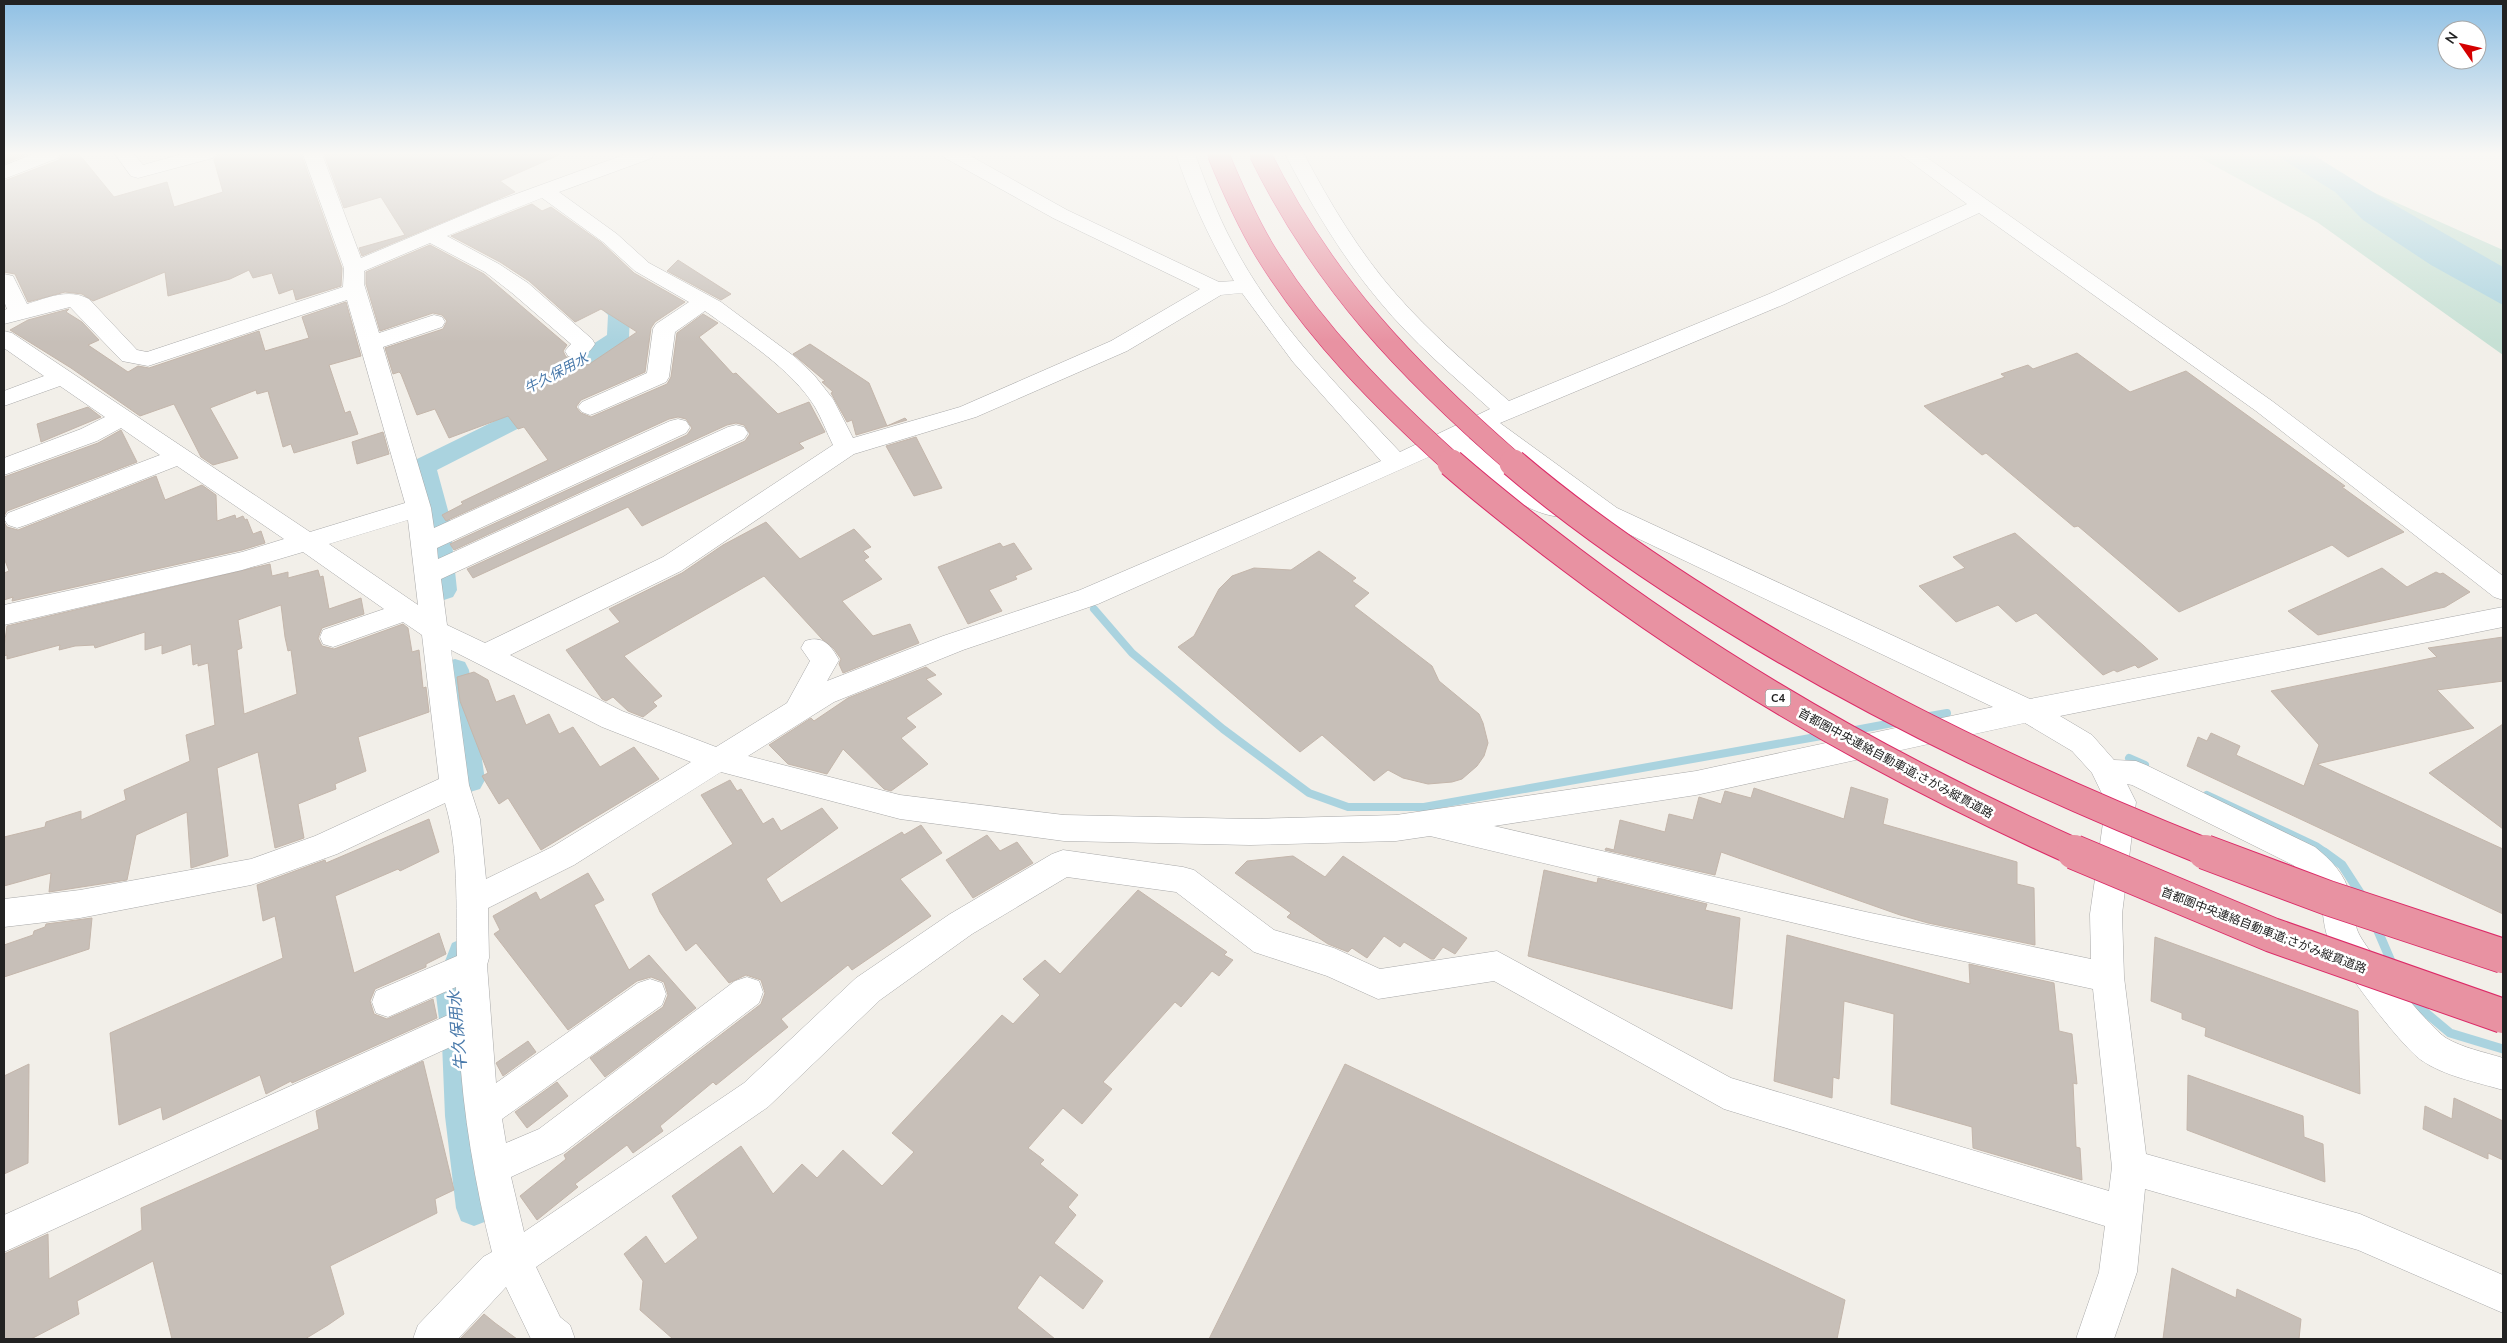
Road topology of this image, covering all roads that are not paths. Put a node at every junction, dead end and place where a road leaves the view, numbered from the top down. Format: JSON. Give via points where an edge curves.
{"nodes":[{"id":1,"x":334,"y":217,"type":"edge"},
{"id":2,"x":476,"y":217,"type":"edge"},
{"id":3,"x":581,"y":217,"type":"edge"},
{"id":4,"x":1066,"y":217,"type":"edge"},
{"id":5,"x":1209,"y":217,"type":"edge"},
{"id":6,"x":1247,"y":217,"type":"edge"},
{"id":7,"x":1291,"y":217,"type":"edge"},
{"id":8,"x":1330,"y":217,"type":"edge"},
{"id":9,"x":1956,"y":217,"type":"edge"},
{"id":10,"x":1997,"y":217,"type":"edge"},
{"id":11,"x":430,"y":235,"type":"junction"},
{"id":12,"x":355,"y":279,"type":"junction"},
{"id":13,"x":4,"y":281,"type":"edge"},
{"id":14,"x":1246,"y":286,"type":"junction"},
{"id":15,"x":1216,"y":289,"type":"junction"},
{"id":16,"x":704,"y":302,"type":"junction"},
{"id":17,"x":11,"y":315,"type":"edge"},
{"id":18,"x":434,"y":322,"type":"dead end"},
{"id":19,"x":4,"y":338,"type":"edge"},
{"id":20,"x":370,"y":344,"type":"junction"},
{"id":21,"x":576,"y":352,"type":"dead end"},
{"id":22,"x":62,"y":377,"type":"junction"},
{"id":23,"x":4,"y":399,"type":"edge"},
{"id":24,"x":590,"y":407,"type":"dead end"},
{"id":25,"x":1506,"y":411,"type":"junction"},
{"id":26,"x":121,"y":418,"type":"junction"},
{"id":27,"x":1483,"y":423,"type":"junction"},
{"id":28,"x":678,"y":427,"type":"dead end"},
{"id":29,"x":736,"y":433,"type":"dead end"},
{"id":30,"x":1451,"y":436,"type":"junction"},
{"id":31,"x":846,"y":448,"type":"junction"},
{"id":32,"x":178,"y":457,"type":"junction"},
{"id":33,"x":1397,"y":462,"type":"junction"},
{"id":34,"x":4,"y":467,"type":"edge"},
{"id":35,"x":419,"y":508,"type":"junction"},
{"id":36,"x":1608,"y":514,"type":"junction"},
{"id":37,"x":17,"y":519,"type":"dead end"},
{"id":38,"x":434,"y":538,"type":"junction"},
{"id":39,"x":307,"y":542,"type":"junction"},
{"id":40,"x":438,"y":570,"type":"junction"},
{"id":41,"x":2503,"y":590,"type":"edge"},
{"id":42,"x":406,"y":611,"type":"junction"},
{"id":43,"x":4,"y":615,"type":"edge"},
{"id":44,"x":2503,"y":617,"type":"edge"},
{"id":45,"x":434,"y":630,"type":"junction"},
{"id":46,"x":333,"y":637,"type":"dead end"},
{"id":47,"x":815,"y":648,"type":"dead end"},
{"id":48,"x":484,"y":656,"type":"junction"},
{"id":49,"x":797,"y":711,"type":"junction"},
{"id":50,"x":2028,"y":711,"type":"junction"},
{"id":51,"x":718,"y":760,"type":"junction"},
{"id":52,"x":2105,"y":771,"type":"junction"},
{"id":53,"x":454,"y":785,"type":"junction"},
{"id":54,"x":1422,"y":823,"type":"junction"},
{"id":55,"x":472,"y":901,"type":"junction"},
{"id":56,"x":4,"y":913,"type":"edge"},
{"id":57,"x":2503,"y":956,"type":"edge"},
{"id":58,"x":461,"y":970,"type":"junction"},
{"id":59,"x":2108,"y":977,"type":"junction"},
{"id":60,"x":650,"y":994,"type":"dead end"},
{"id":61,"x":729,"y":997,"type":"dead end"},
{"id":62,"x":388,"y":1002,"type":"dead end"},
{"id":63,"x":2503,"y":1016,"type":"edge"},
{"id":64,"x":461,"y":1026,"type":"junction"},
{"id":65,"x":2503,"y":1074,"type":"edge"},
{"id":66,"x":483,"y":1112,"type":"junction"},
{"id":67,"x":492,"y":1166,"type":"junction"},
{"id":68,"x":2130,"y":1167,"type":"junction"},
{"id":69,"x":2124,"y":1214,"type":"junction"},
{"id":70,"x":4,"y":1234,"type":"edge"},
{"id":71,"x":513,"y":1261,"type":"junction"},
{"id":72,"x":2503,"y":1294,"type":"edge"},
{"id":73,"x":432,"y":1339,"type":"edge"},
{"id":74,"x":556,"y":1339,"type":"edge"},
{"id":75,"x":2095,"y":1339,"type":"edge"}],
"edges":[{"from":1,"to":12,"type":"street"},
{"from":2,"to":11,"type":"street"},
{"from":3,"to":16,"type":"street","via":[[642,268]]},
{"from":4,"to":15,"type":"street"},
{"from":5,"to":14,"type":"street"},
{"from":6,"to":63,"type":"highway","name":"首都圏中央連絡自動車道;さがみ縦貫道路","number":"C4","bridge":true,"via":[[1279,272],[1341,353],[1380,395],[1473,482],[1553,547],[1649,617],[1736,674],[1984,811],[2129,878],[2281,939]]},
{"from":7,"to":57,"type":"highway","bridge":true,"via":[[1318,260],[1375,331],[1420,378],[1510,461],[1589,523],[1767,640],[2005,767],[2146,830],[2286,884]]},
{"from":8,"to":25,"type":"street","via":[[1374,281],[1438,351]]},
{"from":9,"to":25,"type":"street","via":[[1777,299]]},
{"from":10,"to":41,"type":"street","via":[[2264,406]]},
{"from":11,"to":12,"type":"street"},
{"from":11,"to":21,"type":"street","via":[[492,268],[520,288],[584,344]]},
{"from":12,"to":17,"type":"street","via":[[148,359],[130,356],[74,300]]},
{"from":12,"to":20,"type":"street"},
{"from":13,"to":17,"type":"street"},
{"from":14,"to":15,"type":"street"},
{"from":14,"to":33,"type":"street","via":[[1296,353]]},
{"from":15,"to":31,"type":"street","via":[[1119,346],[968,412]]},
{"from":16,"to":24,"type":"street","via":[[664,329],[655,350],[658,377],[609,394]]},
{"from":16,"to":31,"type":"street","via":[[787,362],[806,380],[825,404]]},
{"from":18,"to":20,"type":"street"},
{"from":19,"to":22,"type":"street"},
{"from":20,"to":35,"type":"street"},
{"from":22,"to":23,"type":"street"},
{"from":22,"to":26,"type":"street"},
{"from":25,"to":27,"type":"street"},
{"from":26,"to":32,"type":"street"},
{"from":26,"to":34,"type":"street","via":[[89,435]]},
{"from":27,"to":30,"type":"street"},
{"from":27,"to":36,"type":"street"},
{"from":28,"to":38,"type":"street","via":[[634,439]]},
{"from":29,"to":40,"type":"street","via":[[691,461],[568,503]]},
{"from":30,"to":33,"type":"street"},
{"from":30,"to":36,"type":"street","via":[[1498,476],[1549,507]]},
{"from":31,"to":48,"type":"street","via":[[672,564]]},
{"from":32,"to":37,"type":"street","via":[[43,504]]},
{"from":32,"to":39,"type":"street"},
{"from":33,"to":49,"type":"street","via":[[1089,597],[953,643],[824,694]]},
{"from":35,"to":38,"type":"street"},
{"from":35,"to":39,"type":"street"},
{"from":36,"to":50,"type":"street"},
{"from":38,"to":40,"type":"street"},
{"from":39,"to":42,"type":"street"},
{"from":39,"to":43,"type":"street","via":[[242,561]]},
{"from":40,"to":45,"type":"street"},
{"from":42,"to":45,"type":"street"},
{"from":42,"to":46,"type":"street"},
{"from":44,"to":50,"type":"street"},
{"from":45,"to":48,"type":"street"},
{"from":45,"to":53,"type":"street"},
{"from":47,"to":49,"type":"street","via":[[825,660]]},
{"from":48,"to":51,"type":"street","via":[[612,719]]},
{"from":49,"to":51,"type":"street"},
{"from":50,"to":52,"type":"street","via":[[2082,743]]},
{"from":50,"to":54,"type":"street","via":[[1696,783]]},
{"from":51,"to":54,"type":"street","via":[[900,807],[1064,828],[1250,832],[1396,828]]},
{"from":51,"to":55,"type":"street","via":[[563,856]]},
{"from":52,"to":59,"type":"street","via":[[2121,802],[2106,914]]},
{"from":52,"to":65,"type":"street","via":[[2136,773],[2304,856],[2324,871],[2333,885],[2344,940],[2410,1025],[2430,1047]]},
{"from":53,"to":55,"type":"street","via":[[465,819]]},
{"from":53,"to":56,"type":"street","via":[[326,845],[251,872],[80,904]]},
{"from":54,"to":59,"type":"street","via":[[1866,926]]},
{"from":55,"to":58,"type":"street","via":[[473,958]]},
{"from":58,"to":62,"type":"street"},
{"from":58,"to":64,"type":"street"},
{"from":59,"to":68,"type":"street"},
{"from":60,"to":66,"type":"street"},
{"from":61,"to":67,"type":"street","via":[[594,1095],[551,1141]]},
{"from":64,"to":66,"type":"street","via":[[478,1080]]},
{"from":64,"to":70,"type":"street"},
{"from":66,"to":67,"type":"street"},
{"from":67,"to":71,"type":"street"},
{"from":68,"to":69,"type":"street"},
{"from":68,"to":72,"type":"street","via":[[2360,1232]]},
{"from":69,"to":71,"type":"street","via":[[1724,1092],[1497,966],[1378,984],[1334,964],[1265,942],[1184,880],[1063,863],[961,924],[868,989],[756,1095]]},
{"from":69,"to":75,"type":"street","via":[[2118,1272]]},
{"from":71,"to":73,"type":"street","via":[[496,1270]]},
{"from":71,"to":74,"type":"street","via":[[547,1330]]}]}
